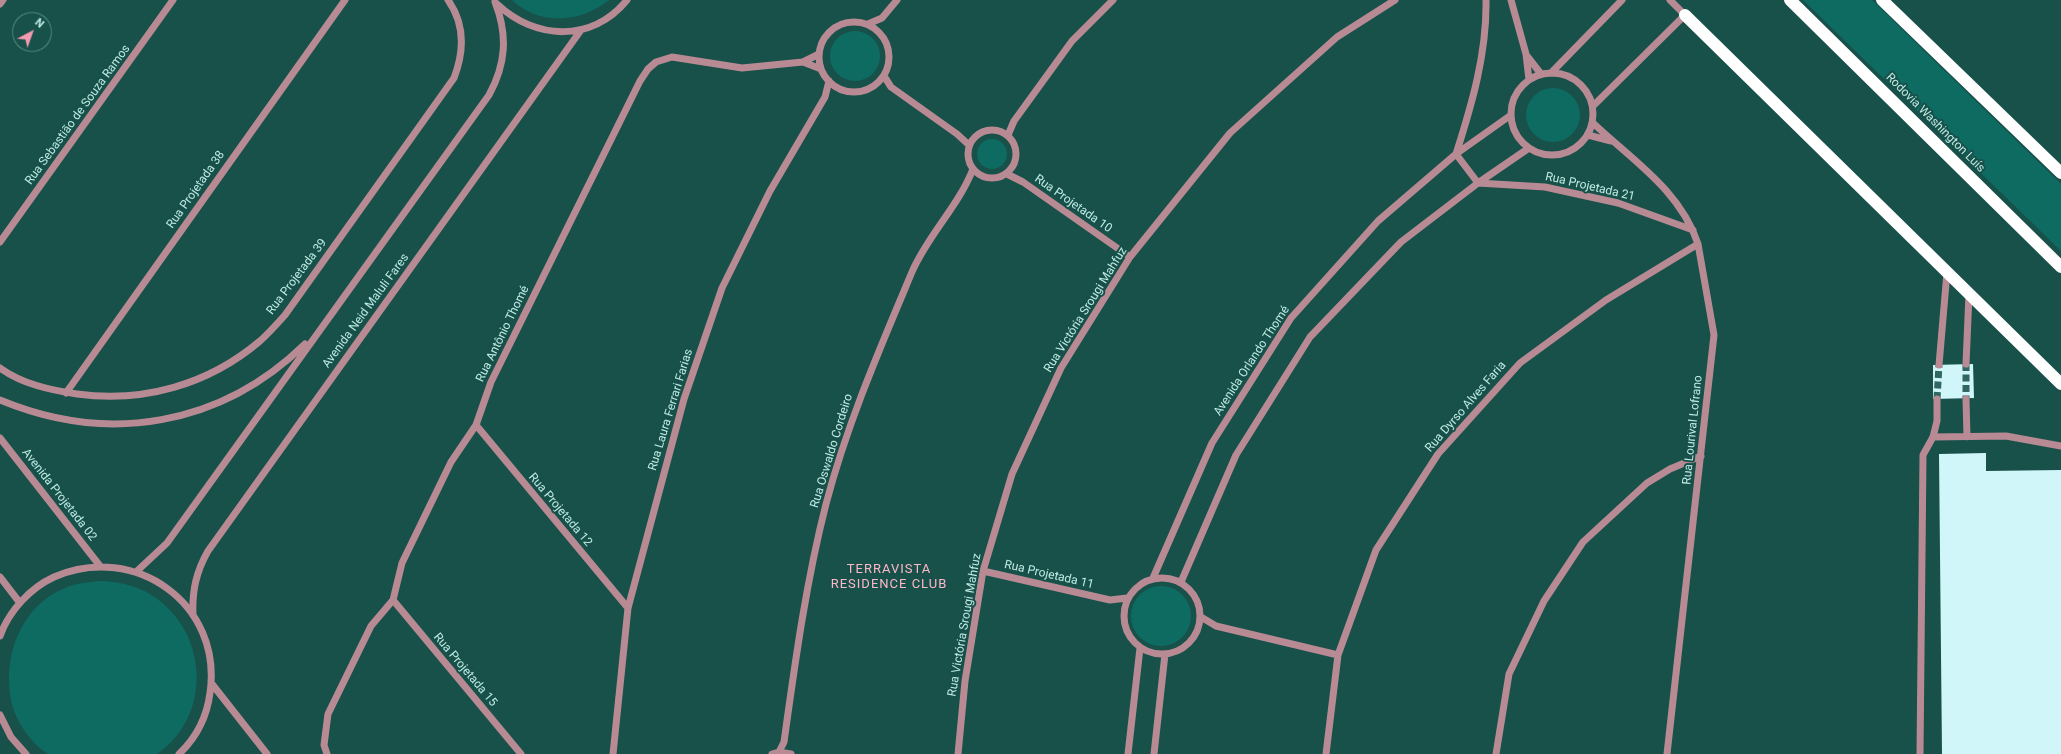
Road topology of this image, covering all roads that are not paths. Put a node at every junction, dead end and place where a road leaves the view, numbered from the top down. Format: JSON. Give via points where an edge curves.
{"nodes":[{"id":1,"x":3,"y":0,"type":"edge"},
{"id":2,"x":173,"y":0,"type":"edge"},
{"id":3,"x":345,"y":0,"type":"edge"},
{"id":4,"x":448,"y":0,"type":"edge"},
{"id":5,"x":627,"y":0,"type":"edge"},
{"id":6,"x":897,"y":0,"type":"edge"},
{"id":7,"x":1113,"y":0,"type":"edge"},
{"id":8,"x":1395,"y":0,"type":"edge"},
{"id":9,"x":1486,"y":0,"type":"edge"},
{"id":10,"x":1511,"y":0,"type":"edge"},
{"id":11,"x":1622,"y":0,"type":"edge"},
{"id":12,"x":1670,"y":0,"type":"edge"},
{"id":13,"x":1790,"y":0,"type":"edge"},
{"id":14,"x":1882,"y":0,"type":"edge"},
{"id":15,"x":494,"y":1,"type":"edge"},
{"id":16,"x":0,"y":4,"type":"edge"},
{"id":17,"x":1685,"y":15,"type":"junction"},
{"id":18,"x":882,"y":18,"type":"junction"},
{"id":19,"x":868,"y":24,"type":"junction"},
{"id":20,"x":581,"y":30,"type":"junction"},
{"id":21,"x":878,"y":31,"type":"junction"},
{"id":22,"x":819,"y":54,"type":"junction"},
{"id":23,"x":1526,"y":54,"type":"junction"},
{"id":24,"x":802,"y":62,"type":"junction"},
{"id":25,"x":821,"y":69,"type":"junction"},
{"id":26,"x":1551,"y":73,"type":"junction"},
{"id":27,"x":1541,"y":74,"type":"junction"},
{"id":28,"x":881,"y":79,"type":"junction"},
{"id":29,"x":1530,"y":80,"type":"junction"},
{"id":30,"x":829,"y":81,"type":"junction"},
{"id":31,"x":839,"y":88,"type":"junction"},
{"id":32,"x":825,"y":97,"type":"junction"},
{"id":33,"x":1593,"y":106,"type":"junction"},
{"id":34,"x":1511,"y":115,"type":"junction"},
{"id":35,"x":1014,"y":120,"type":"junction"},
{"id":36,"x":1593,"y":123,"type":"junction"},
{"id":37,"x":1000,"y":131,"type":"junction"},
{"id":38,"x":957,"y":134,"type":"junction"},
{"id":39,"x":1008,"y":135,"type":"junction"},
{"id":40,"x":1588,"y":135,"type":"junction"},
{"id":41,"x":974,"y":137,"type":"junction"},
{"id":42,"x":1612,"y":141,"type":"junction"},
{"id":43,"x":969,"y":145,"type":"junction"},
{"id":44,"x":1529,"y":148,"type":"junction"},
{"id":45,"x":1456,"y":154,"type":"junction"},
{"id":46,"x":1013,"y":167,"type":"junction"},
{"id":47,"x":973,"y":169,"type":"junction"},
{"id":48,"x":2061,"y":173,"type":"edge"},
{"id":49,"x":1007,"y":174,"type":"junction"},
{"id":50,"x":979,"y":175,"type":"junction"},
{"id":51,"x":1023,"y":182,"type":"junction"},
{"id":52,"x":1478,"y":183,"type":"junction"},
{"id":53,"x":965,"y":188,"type":"junction"},
{"id":54,"x":1693,"y":230,"type":"junction"},
{"id":55,"x":0,"y":242,"type":"edge"},
{"id":56,"x":1698,"y":244,"type":"junction"},
{"id":57,"x":1130,"y":257,"type":"junction"},
{"id":58,"x":2061,"y":267,"type":"edge"},
{"id":59,"x":1947,"y":272,"type":"junction"},
{"id":60,"x":1969,"y":294,"type":"junction"},
{"id":61,"x":318,"y":332,"type":"junction"},
{"id":62,"x":1966,"y":364,"type":"tunnel mouth"},
{"id":63,"x":1939,"y":365,"type":"tunnel mouth"},
{"id":64,"x":0,"y":368,"type":"edge"},
{"id":65,"x":2061,"y":384,"type":"edge"},
{"id":66,"x":66,"y":393,"type":"junction"},
{"id":67,"x":1937,"y":399,"type":"tunnel mouth"},
{"id":68,"x":1966,"y":399,"type":"tunnel mouth"},
{"id":69,"x":0,"y":400,"type":"edge"},
{"id":70,"x":476,"y":425,"type":"junction"},
{"id":71,"x":1933,"y":437,"type":"junction"},
{"id":72,"x":0,"y":438,"type":"edge"},
{"id":73,"x":1967,"y":438,"type":"junction"},
{"id":74,"x":2061,"y":446,"type":"edge"},
{"id":75,"x":1701,"y":456,"type":"junction"},
{"id":76,"x":100,"y":566,"type":"junction"},
{"id":77,"x":983,"y":571,"type":"junction"},
{"id":78,"x":136,"y":572,"type":"junction"},
{"id":79,"x":0,"y":577,"type":"edge"},
{"id":80,"x":1153,"y":578,"type":"junction"},
{"id":81,"x":1181,"y":582,"type":"junction"},
{"id":82,"x":1127,"y":598,"type":"junction"},
{"id":83,"x":393,"y":600,"type":"junction"},
{"id":84,"x":1110,"y":600,"type":"junction"},
{"id":85,"x":20,"y":603,"type":"junction"},
{"id":86,"x":628,"y":608,"type":"junction"},
{"id":87,"x":1123,"y":610,"type":"junction"},
{"id":88,"x":193,"y":615,"type":"junction"},
{"id":89,"x":1201,"y":617,"type":"junction"},
{"id":90,"x":1216,"y":626,"type":"junction"},
{"id":91,"x":1199,"y":628,"type":"junction"},
{"id":92,"x":0,"y":636,"type":"edge"},
{"id":93,"x":1140,"y":648,"type":"junction"},
{"id":94,"x":1165,"y":654,"type":"junction"},
{"id":95,"x":1338,"y":655,"type":"junction"},
{"id":96,"x":212,"y":684,"type":"junction"},
{"id":97,"x":1,"y":718,"type":"edge"},
{"id":98,"x":784,"y":742,"type":"junction"},
{"id":99,"x":23,"y":753,"type":"edge"},
{"id":100,"x":775,"y":753,"type":"edge"},
{"id":101,"x":790,"y":753,"type":"edge"},
{"id":102,"x":179,"y":754,"type":"edge"},
{"id":103,"x":267,"y":754,"type":"edge"},
{"id":104,"x":327,"y":754,"type":"edge"},
{"id":105,"x":520,"y":754,"type":"edge"},
{"id":106,"x":613,"y":754,"type":"edge"},
{"id":107,"x":958,"y":754,"type":"edge"},
{"id":108,"x":1128,"y":754,"type":"edge"},
{"id":109,"x":1154,"y":754,"type":"edge"},
{"id":110,"x":1326,"y":754,"type":"edge"},
{"id":111,"x":1496,"y":754,"type":"edge"},
{"id":112,"x":1667,"y":754,"type":"edge"},
{"id":113,"x":1920,"y":754,"type":"edge"}],
"edges":[{"from":1,"to":16,"type":"street"},
{"from":2,"to":55,"type":"street","name":"Rua Sebastião de Souza Ramos"},
{"from":3,"to":66,"type":"street","name":"Rua Projetada 38"},
{"from":4,"to":66,"type":"street","name":"Rua Projetada 39","via":[[460,28],[462,54],[448,90],[285,315],[261,340],[233,362],[202,378],[168,390],[134,396],[105,397]]},
{"from":5,"to":20,"type":"street","via":[[609,17]]},
{"from":6,"to":18,"type":"street"},
{"from":7,"to":35,"type":"street","via":[[1072,41]]},
{"from":8,"to":57,"type":"street","name":"Rua Victória Srougi Mahfuz","via":[[1337,38],[1230,133]]},
{"from":9,"to":45,"type":"street","via":[[1487,25],[1476,92]]},
{"from":10,"to":23,"type":"street"},
{"from":11,"to":26,"type":"street"},
{"from":12,"to":17,"type":"street"},
{"from":13,"to":58,"type":"highway","name":"Rodovia Washington Luís"},
{"from":14,"to":48,"type":"highway"},
{"from":15,"to":20,"type":"street","via":[[520,22],[534,28],[565,32]]},
{"from":15,"to":61,"type":"street","via":[[502,23],[504,50],[502,65],[494,85]]},
{"from":17,"to":33,"type":"street"},
{"from":17,"to":59,"type":"highway"},
{"from":18,"to":19,"type":"street"},
{"from":18,"to":21,"type":"street"},
{"from":19,"to":21,"type":"street"},
{"from":19,"to":22,"type":"street","via":[[850,22],[832,29],[821,44]]},
{"from":20,"to":88,"type":"street","name":"Avenida Neid Maluli Fares","via":[[208,551],[196,575],[193,588]]},
{"from":21,"to":28,"type":"street","via":[[890,57]]},
{"from":22,"to":24,"type":"street","name":"Rua Antônio Thomé"},
{"from":22,"to":25,"type":"street"},
{"from":23,"to":27,"type":"street"},
{"from":23,"to":29,"type":"street"},
{"from":24,"to":25,"type":"street","name":"Rua Antônio Thomé"},
{"from":24,"to":70,"type":"street","name":"Rua Antônio Thomé","via":[[742,68],[672,57],[656,62],[648,69],[491,382]]},
{"from":25,"to":30,"type":"street"},
{"from":26,"to":27,"type":"street"},
{"from":26,"to":33,"type":"street","via":[[1565,75],[1578,82],[1588,93]]},
{"from":27,"to":29,"type":"street"},
{"from":28,"to":31,"type":"street","via":[[856,92]]},
{"from":28,"to":38,"type":"street"},
{"from":29,"to":34,"type":"street","via":[[1519,89]]},
{"from":30,"to":31,"type":"street"},
{"from":30,"to":32,"type":"street"},
{"from":31,"to":32,"type":"street"},
{"from":32,"to":86,"type":"street","name":"Rua Laura Ferrari Farias","via":[[770,191],[722,288],[684,399]]},
{"from":33,"to":36,"type":"street"},
{"from":34,"to":44,"type":"street","via":[[1514,128]]},
{"from":34,"to":45,"type":"street","name":"Avenida Orlando Thomé"},
{"from":35,"to":37,"type":"street"},
{"from":35,"to":39,"type":"street"},
{"from":36,"to":40,"type":"street"},
{"from":36,"to":42,"type":"street","name":"Rua Lourival Lofrano"},
{"from":37,"to":39,"type":"street"},
{"from":37,"to":41,"type":"street","via":[[986,130]]},
{"from":38,"to":41,"type":"street"},
{"from":38,"to":43,"type":"street"},
{"from":39,"to":46,"type":"street","via":[[1016,150]]},
{"from":40,"to":42,"type":"street","name":"Rua Lourival Lofrano"},
{"from":40,"to":44,"type":"street","via":[[1568,152],[1555,155],[1541,154]]},
{"from":41,"to":43,"type":"street"},
{"from":42,"to":54,"type":"street","name":"Rua Lourival Lofrano","via":[[1641,164],[1670,193]]},
{"from":43,"to":47,"type":"street","via":[[969,162]]},
{"from":44,"to":52,"type":"street"},
{"from":45,"to":52,"type":"street"},
{"from":45,"to":80,"type":"street","name":"Avenida Orlando Thomé","via":[[1378,221],[1291,318],[1212,443]]},
{"from":46,"to":49,"type":"street"},
{"from":46,"to":51,"type":"street","name":"Rua Projetada 10"},
{"from":47,"to":50,"type":"street"},
{"from":47,"to":53,"type":"street","name":"Rua Oswaldo Cordeiro"},
{"from":49,"to":50,"type":"street","via":[[989,179]]},
{"from":49,"to":51,"type":"street","name":"Rua Projetada 10"},
{"from":50,"to":53,"type":"street","name":"Rua Oswaldo Cordeiro"},
{"from":51,"to":57,"type":"street","name":"Rua Projetada 10"},
{"from":52,"to":54,"type":"street","name":"Rua Projetada 21","via":[[1545,187],[1618,203]]},
{"from":52,"to":81,"type":"street","via":[[1401,242],[1310,337],[1236,455]]},
{"from":53,"to":98,"type":"street","name":"Rua Oswaldo Cordeiro","via":[[917,262],[866,378],[826,504],[799,633]]},
{"from":54,"to":56,"type":"street","name":"Rua Lourival Lofrano"},
{"from":56,"to":75,"type":"street","name":"Rua Lourival Lofrano","via":[[1714,335]]},
{"from":56,"to":95,"type":"street","name":"Rua Dyrso Alves Faria","via":[[1606,300],[1520,363],[1438,454],[1376,550]]},
{"from":57,"to":77,"type":"street","name":"Rua Victória Srougi Mahfuz","via":[[1061,368],[1012,474]]},
{"from":59,"to":60,"type":"highway"},
{"from":59,"to":63,"type":"street"},
{"from":60,"to":62,"type":"street"},
{"from":60,"to":65,"type":"highway"},
{"from":61,"to":69,"type":"street","via":[[286,363],[248,389],[207,408],[163,420],[118,425],[72,422],[27,412]]},
{"from":61,"to":78,"type":"street","via":[[167,543]]},
{"from":64,"to":66,"type":"street","name":"Rua Projetada 39","via":[[28,382]]},
{"from":67,"to":71,"type":"street","via":[[1937,421]]},
{"from":68,"to":73,"type":"street"},
{"from":70,"to":83,"type":"street","name":"Rua Antônio Thomé","via":[[451,462],[406,556]]},
{"from":70,"to":86,"type":"street","name":"Rua Projetada 12"},
{"from":71,"to":73,"type":"street"},
{"from":71,"to":113,"type":"street","via":[[1923,455]]},
{"from":72,"to":76,"type":"street","name":"Avenida Projetada 02"},
{"from":73,"to":74,"type":"street","via":[[2006,436]]},
{"from":75,"to":111,"type":"street","via":[[1670,469],[1647,483],[1583,542],[1544,601],[1509,674]]},
{"from":75,"to":112,"type":"street","name":"Rua Lourival Lofrano"},
{"from":76,"to":78,"type":"street"},
{"from":76,"to":85,"type":"street","via":[[82,568],[48,580]]},
{"from":77,"to":84,"type":"street","name":"Rua Projetada 11"},
{"from":77,"to":107,"type":"street","name":"Rua Victória Srougi Mahfuz","via":[[965,681]]},
{"from":78,"to":88,"type":"street","via":[[168,589],[182,600]]},
{"from":79,"to":85,"type":"street"},
{"from":80,"to":81,"type":"street","via":[[1167,577]]},
{"from":80,"to":82,"type":"street","via":[[1142,582]]},
{"from":81,"to":89,"type":"street","via":[[1196,597]]},
{"from":82,"to":84,"type":"street","name":"Rua Projetada 11"},
{"from":82,"to":87,"type":"street"},
{"from":83,"to":104,"type":"street","name":"Rua Antônio Thomé","via":[[371,626],[328,714],[324,745]]},
{"from":83,"to":105,"type":"street","name":"Rua Projetada 15"},
{"from":84,"to":87,"type":"street","name":"Rua Projetada 11"},
{"from":85,"to":92,"type":"street","via":[[9,617]]},
{"from":86,"to":106,"type":"street","name":"Rua Laura Ferrari Farias"},
{"from":87,"to":93,"type":"street","via":[[1126,631]]},
{"from":88,"to":96,"type":"street","via":[[208,648]]},
{"from":89,"to":90,"type":"street"},
{"from":89,"to":91,"type":"street"},
{"from":90,"to":91,"type":"street"},
{"from":90,"to":95,"type":"street"},
{"from":91,"to":94,"type":"street","via":[[1186,646],[1176,652]]},
{"from":93,"to":94,"type":"street","via":[[1152,653]]},
{"from":93,"to":108,"type":"street"},
{"from":94,"to":109,"type":"street"},
{"from":95,"to":110,"type":"street","name":"Rua Dyrso Alves Faria"},
{"from":96,"to":102,"type":"street","via":[[204,719]]},
{"from":96,"to":103,"type":"street"},
{"from":97,"to":99,"type":"street"},
{"from":98,"to":100,"type":"street","name":"Rua Oswaldo Cordeiro"},
{"from":98,"to":101,"type":"street"},
{"from":100,"to":101,"type":"street"}]}
